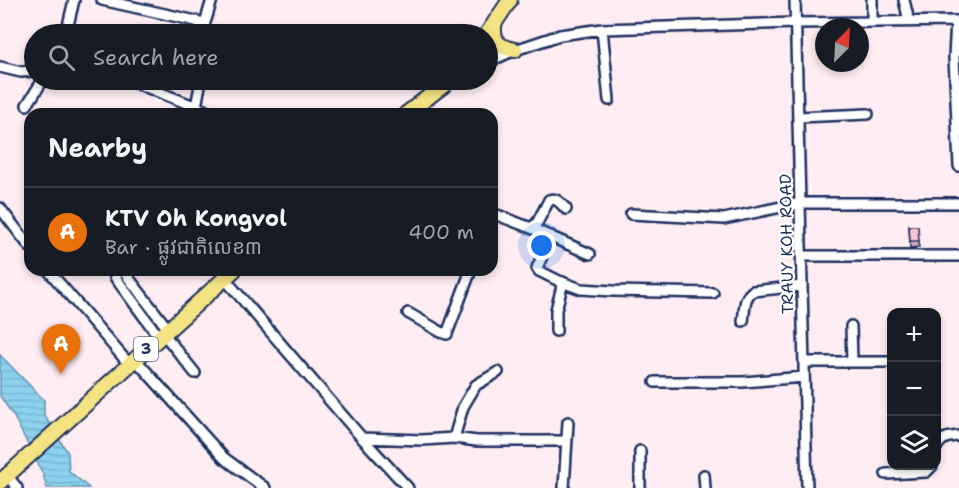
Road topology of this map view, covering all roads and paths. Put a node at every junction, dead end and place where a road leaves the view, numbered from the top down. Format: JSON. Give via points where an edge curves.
{"nodes":[{"id":1,"x":74,"y":0,"type":"edge"},
{"id":2,"x":102,"y":0,"type":"edge"},
{"id":3,"x":212,"y":0,"type":"edge"},
{"id":4,"x":510,"y":0,"type":"edge"},
{"id":5,"x":795,"y":0,"type":"edge"},
{"id":6,"x":872,"y":0,"type":"edge"},
{"id":7,"x":904,"y":0,"type":"edge"},
{"id":8,"x":909,"y":21,"type":"junction"},
{"id":9,"x":958,"y":21,"type":"edge"},
{"id":10,"x":872,"y":22,"type":"junction"},
{"id":11,"x":795,"y":23,"type":"junction"},
{"id":12,"x":68,"y":24,"type":"edge"},
{"id":13,"x":199,"y":24,"type":"edge"},
{"id":14,"x":207,"y":24,"type":"edge"},
{"id":15,"x":495,"y":24,"type":"edge"},
{"id":16,"x":602,"y":29,"type":"junction"},
{"id":17,"x":498,"y":43,"type":"edge"},
{"id":18,"x":515,"y":50,"type":"junction"},
{"id":19,"x":498,"y":58,"type":"edge"},
{"id":20,"x":0,"y":68,"type":"edge"},
{"id":21,"x":24,"y":72,"type":"edge"},
{"id":22,"x":37,"y":90,"type":"edge"},
{"id":23,"x":150,"y":90,"type":"edge"},
{"id":24,"x":199,"y":90,"type":"edge"},
{"id":25,"x":437,"y":90,"type":"edge"},
{"id":26,"x":609,"y":100,"type":"dead end"},
{"id":27,"x":27,"y":105,"type":"dead end"},
{"id":28,"x":196,"y":107,"type":"joint"},
{"id":29,"x":414,"y":108,"type":"edge"},
{"id":30,"x":868,"y":114,"type":"dead end"},
{"id":31,"x":798,"y":117,"type":"junction"},
{"id":32,"x":959,"y":166,"type":"edge"},
{"id":33,"x":800,"y":203,"type":"junction"},
{"id":34,"x":959,"y":203,"type":"edge"},
{"id":35,"x":0,"y":208,"type":"edge"},
{"id":36,"x":566,"y":209,"type":"dead end"},
{"id":37,"x":631,"y":214,"type":"dead end"},
{"id":38,"x":498,"y":215,"type":"edge"},
{"id":39,"x":531,"y":228,"type":"junction"},
{"id":40,"x":551,"y":236,"type":"junction"},
{"id":41,"x":24,"y":239,"type":"edge"},
{"id":42,"x":590,"y":254,"type":"dead end"},
{"id":43,"x":801,"y":256,"type":"junction"},
{"id":44,"x":959,"y":256,"type":"edge"},
{"id":45,"x":53,"y":276,"type":"edge"},
{"id":46,"x":116,"y":276,"type":"edge"},
{"id":47,"x":127,"y":276,"type":"edge"},
{"id":48,"x":227,"y":276,"type":"edge"},
{"id":49,"x":231,"y":276,"type":"edge"},
{"id":50,"x":469,"y":276,"type":"edge"},
{"id":51,"x":563,"y":282,"type":"junction"},
{"id":52,"x":802,"y":286,"type":"junction"},
{"id":53,"x":713,"y":293,"type":"dead end"},
{"id":54,"x":408,"y":313,"type":"dead end"},
{"id":55,"x":743,"y":321,"type":"dead end"},
{"id":56,"x":851,"y":326,"type":"dead end"},
{"id":57,"x":556,"y":330,"type":"dead end"},
{"id":58,"x":164,"y":333,"type":"junction"},
{"id":59,"x":132,"y":362,"type":"junction"},
{"id":60,"x":804,"y":362,"type":"junction"},
{"id":61,"x":852,"y":362,"type":"junction"},
{"id":62,"x":887,"y":362,"type":"edge"},
{"id":63,"x":498,"y":372,"type":"dead end"},
{"id":64,"x":195,"y":373,"type":"dead end"},
{"id":65,"x":804,"y":377,"type":"junction"},
{"id":66,"x":654,"y":382,"type":"dead end"},
{"id":67,"x":568,"y":422,"type":"dead end"},
{"id":68,"x":959,"y":436,"type":"edge"},
{"id":69,"x":362,"y":438,"type":"junction"},
{"id":70,"x":454,"y":438,"type":"junction"},
{"id":71,"x":941,"y":440,"type":"edge"},
{"id":72,"x":566,"y":441,"type":"junction"},
{"id":73,"x":640,"y":451,"type":"dead end"},
{"id":74,"x":928,"y":470,"type":"edge"},
{"id":75,"x":886,"y":474,"type":"dead end"},
{"id":76,"x":704,"y":475,"type":"dead end"},
{"id":77,"x":2,"y":478,"type":"edge"},
{"id":78,"x":17,"y":488,"type":"edge"},
{"id":79,"x":265,"y":488,"type":"edge"},
{"id":80,"x":408,"y":488,"type":"edge"},
{"id":81,"x":564,"y":488,"type":"edge"},
{"id":82,"x":640,"y":488,"type":"edge"},
{"id":83,"x":705,"y":488,"type":"edge"},
{"id":84,"x":807,"y":488,"type":"edge"}],
"edges":[{"from":1,"to":12,"type":"street"},
{"from":2,"to":13,"type":"street"},
{"from":3,"to":14,"type":"street"},
{"from":4,"to":15,"type":"highway"},
{"from":5,"to":11,"type":"street","name":"TRAUY KOH ROAD"},
{"from":6,"to":10,"type":"street"},
{"from":7,"to":8,"type":"street"},
{"from":8,"to":9,"type":"street"},
{"from":8,"to":10,"type":"street"},
{"from":9,"to":32,"type":"street","via":[[954,57]]},
{"from":10,"to":11,"type":"street"},
{"from":11,"to":16,"type":"street"},
{"from":11,"to":31,"type":"street","name":"TRAUY KOH ROAD"},
{"from":16,"to":18,"type":"street","via":[[560,35]]},
{"from":16,"to":26,"type":"street"},
{"from":17,"to":18,"type":"highway"},
{"from":18,"to":19,"type":"street"},
{"from":20,"to":21,"type":"street"},
{"from":22,"to":27,"type":"street"},
{"from":23,"to":28,"type":"street"},
{"from":24,"to":28,"type":"street"},
{"from":25,"to":29,"type":"highway"},
{"from":30,"to":31,"type":"street"},
{"from":31,"to":33,"type":"street","name":"TRAUY KOH ROAD"},
{"from":33,"to":34,"type":"street"},
{"from":33,"to":37,"type":"street","via":[[724,219]]},
{"from":33,"to":43,"type":"street","name":"TRAUY KOH ROAD"},
{"from":35,"to":41,"type":"street"},
{"from":36,"to":39,"type":"street","via":[[558,200],[549,200]]},
{"from":38,"to":39,"type":"street"},
{"from":39,"to":40,"type":"street"},
{"from":40,"to":42,"type":"street"},
{"from":40,"to":51,"type":"street","via":[[537,268]]},
{"from":43,"to":44,"type":"street"},
{"from":43,"to":52,"type":"street","name":"TRAUY KOH ROAD"},
{"from":45,"to":59,"type":"street"},
{"from":46,"to":58,"type":"street"},
{"from":47,"to":58,"type":"street"},
{"from":48,"to":58,"type":"highway","number":"3"},
{"from":49,"to":69,"type":"street"},
{"from":50,"to":54,"type":"street","via":[[447,334]]},
{"from":51,"to":53,"type":"street","via":[[581,289]]},
{"from":51,"to":57,"type":"street"},
{"from":52,"to":55,"type":"street","via":[[749,293]]},
{"from":52,"to":60,"type":"street","name":"TRAUY KOH ROAD"},
{"from":56,"to":61,"type":"street"},
{"from":58,"to":59,"type":"highway","number":"3"},
{"from":58,"to":64,"type":"street"},
{"from":59,"to":77,"type":"highway","number":"3"},
{"from":59,"to":79,"type":"street","via":[[224,458]]},
{"from":60,"to":61,"type":"street"},
{"from":60,"to":65,"type":"street","name":"TRAUY KOH ROAD"},
{"from":61,"to":62,"type":"street"},
{"from":63,"to":70,"type":"street","via":[[476,385],[463,407]]},
{"from":65,"to":66,"type":"street"},
{"from":65,"to":84,"type":"street","name":"TRAUY KOH ROAD"},
{"from":67,"to":72,"type":"street"},
{"from":68,"to":71,"type":"street"},
{"from":69,"to":70,"type":"street"},
{"from":69,"to":80,"type":"street"},
{"from":70,"to":72,"type":"street"},
{"from":72,"to":81,"type":"street"},
{"from":73,"to":82,"type":"street"},
{"from":74,"to":75,"type":"street"},
{"from":76,"to":83,"type":"street"},
{"from":77,"to":78,"type":"street"}]}
